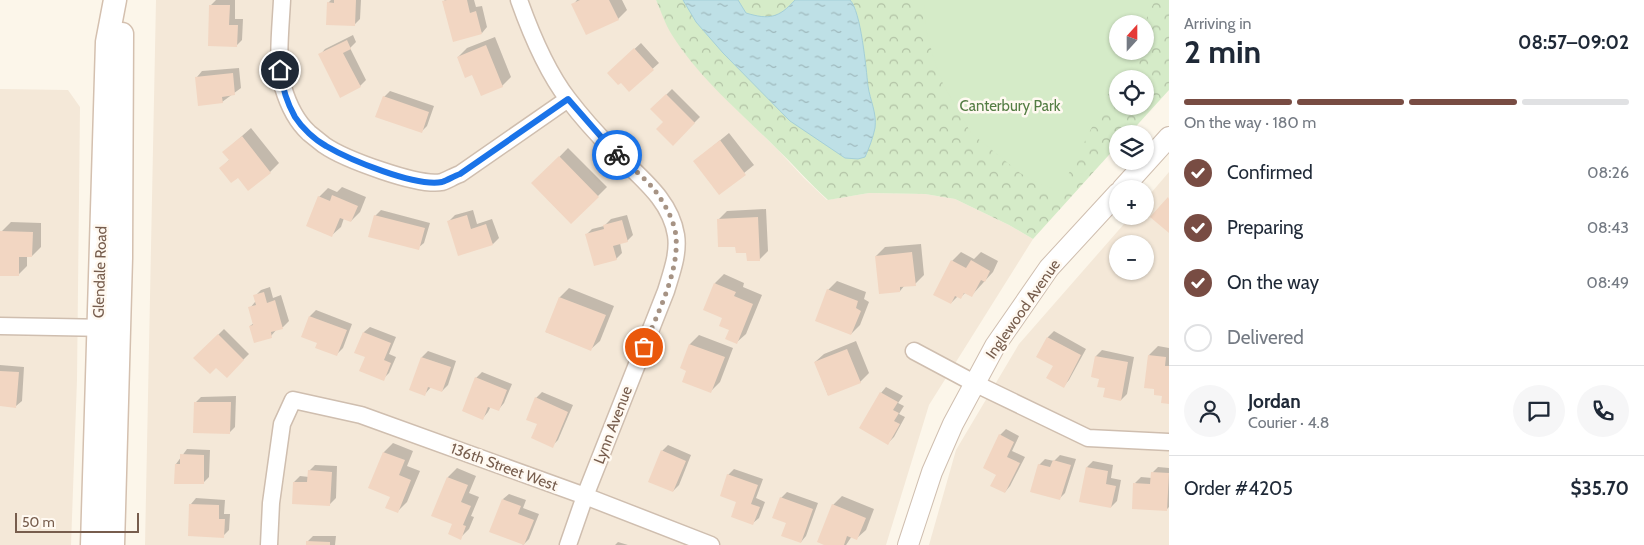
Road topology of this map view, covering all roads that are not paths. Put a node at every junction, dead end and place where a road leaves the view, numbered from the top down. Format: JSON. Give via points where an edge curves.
{"nodes":[{"id":1,"x":115,"y":0,"type":"edge"},
{"id":2,"x":120,"y":0,"type":"edge"},
{"id":3,"x":282,"y":0,"type":"edge"},
{"id":4,"x":519,"y":0,"type":"edge"},
{"id":5,"x":568,"y":99,"type":"junction"},
{"id":6,"x":1169,"y":138,"type":"edge"},
{"id":7,"x":1130,"y":180,"type":"edge"},
{"id":8,"x":1109,"y":203,"type":"edge"},
{"id":9,"x":0,"y":326,"type":"edge"},
{"id":10,"x":108,"y":328,"type":"junction"},
{"id":11,"x":914,"y":351,"type":"dead end"},
{"id":12,"x":974,"y":383,"type":"junction"},
{"id":13,"x":1169,"y":442,"type":"edge"},
{"id":14,"x":585,"y":496,"type":"junction"},
{"id":15,"x":92,"y":545,"type":"edge"},
{"id":16,"x":113,"y":545,"type":"edge"},
{"id":17,"x":269,"y":545,"type":"edge"},
{"id":18,"x":568,"y":545,"type":"edge"},
{"id":19,"x":711,"y":545,"type":"edge"},
{"id":20,"x":908,"y":545,"type":"edge"}],
"edges":[{"from":1,"to":10,"type":"main road","name":"Glendale Road","via":[[107,42]]},
{"from":2,"to":10,"type":"main road","name":"Glendale Road","via":[[122,95]]},
{"from":3,"to":5,"type":"street","via":[[282,87],[296,117],[324,146],[398,176],[423,182],[442,182],[460,174]]},
{"from":4,"to":5,"type":"street","name":"Lynn Avenue","via":[[541,52]]},
{"from":5,"to":14,"type":"street","name":"Lynn Avenue","via":[[611,149],[655,191],[670,215],[676,236],[675,263],[666,291]]},
{"from":6,"to":7,"type":"street"},
{"from":8,"to":12,"type":"street","name":"Inglewood Avenue","via":[[1049,268],[994,346]]},
{"from":9,"to":10,"type":"street"},
{"from":10,"to":15,"type":"main road","name":"Glendale Road"},
{"from":10,"to":16,"type":"main road","name":"Glendale Road"},
{"from":11,"to":12,"type":"street"},
{"from":12,"to":13,"type":"street","via":[[1088,438]]},
{"from":12,"to":20,"type":"street","name":"Inglewood Avenue","via":[[932,472]]},
{"from":14,"to":17,"type":"street","name":"136th Street West","via":[[361,415],[293,400],[282,424]]},
{"from":14,"to":18,"type":"street","name":"Lynn Avenue"},
{"from":14,"to":19,"type":"street","name":"136th Street West"}]}
